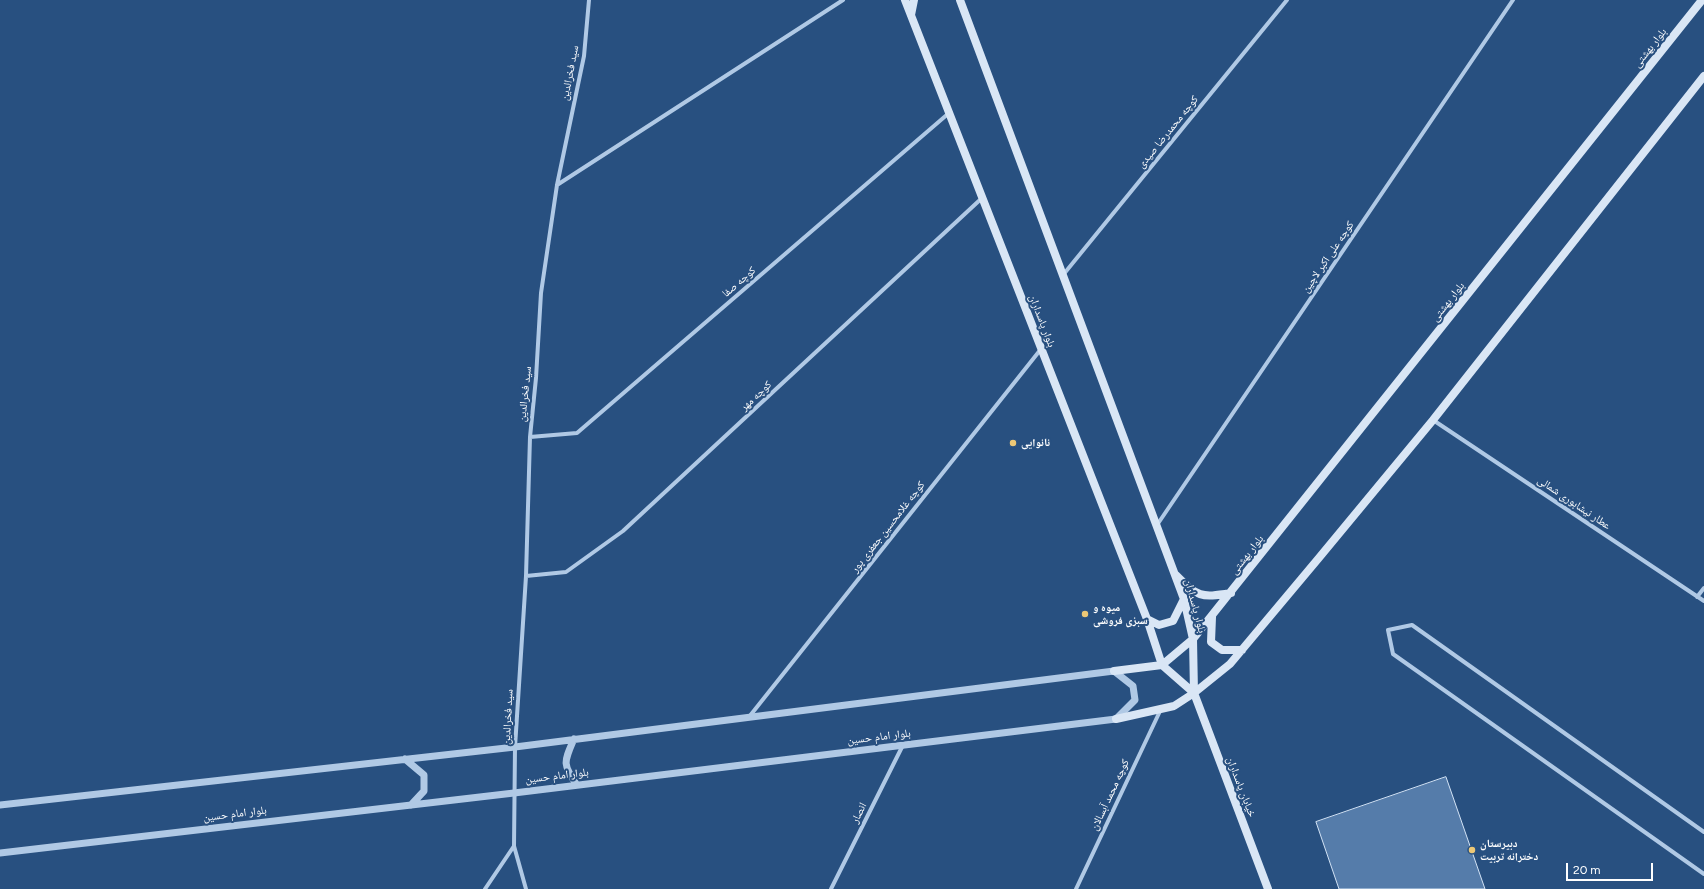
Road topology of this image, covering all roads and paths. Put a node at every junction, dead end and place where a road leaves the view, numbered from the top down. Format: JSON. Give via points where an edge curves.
{"nodes":[{"id":1,"x":590,"y":0,"type":"edge"},
{"id":2,"x":843,"y":0,"type":"edge"},
{"id":3,"x":905,"y":0,"type":"edge"},
{"id":4,"x":914,"y":0,"type":"edge"},
{"id":5,"x":960,"y":0,"type":"edge"},
{"id":6,"x":1287,"y":0,"type":"edge"},
{"id":7,"x":1513,"y":0,"type":"edge"},
{"id":8,"x":1702,"y":0,"type":"edge"},
{"id":9,"x":911,"y":16,"type":"junction"},
{"id":10,"x":1704,"y":76,"type":"edge"},
{"id":11,"x":949,"y":113,"type":"junction"},
{"id":12,"x":556,"y":186,"type":"junction"},
{"id":13,"x":982,"y":198,"type":"junction"},
{"id":14,"x":1063,"y":276,"type":"junction"},
{"id":15,"x":1041,"y":349,"type":"junction"},
{"id":16,"x":1433,"y":420,"type":"junction"},
{"id":17,"x":530,"y":437,"type":"junction"},
{"id":18,"x":1157,"y":525,"type":"junction"},
{"id":19,"x":1174,"y":572,"type":"junction"},
{"id":20,"x":526,"y":576,"type":"junction"},
{"id":21,"x":1704,"y":588,"type":"edge"},
{"id":22,"x":1231,"y":593,"type":"junction"},
{"id":23,"x":1697,"y":597,"type":"junction"},
{"id":24,"x":1184,"y":599,"type":"junction"},
{"id":25,"x":1704,"y":601,"type":"edge"},
{"id":26,"x":1212,"y":617,"type":"junction"},
{"id":27,"x":1147,"y":619,"type":"junction"},
{"id":28,"x":1193,"y":639,"type":"junction"},
{"id":29,"x":1242,"y":650,"type":"junction"},
{"id":30,"x":1162,"y":665,"type":"junction"},
{"id":31,"x":1114,"y":671,"type":"junction"},
{"id":32,"x":1194,"y":693,"type":"junction"},
{"id":33,"x":1161,"y":709,"type":"junction"},
{"id":34,"x":749,"y":717,"type":"junction"},
{"id":35,"x":1116,"y":719,"type":"junction"},
{"id":36,"x":574,"y":739,"type":"junction"},
{"id":37,"x":903,"y":745,"type":"junction"},
{"id":38,"x":515,"y":747,"type":"junction"},
{"id":39,"x":405,"y":759,"type":"junction"},
{"id":40,"x":577,"y":785,"type":"junction"},
{"id":41,"x":514,"y":793,"type":"junction"},
{"id":42,"x":0,"y":805,"type":"edge"},
{"id":43,"x":410,"y":805,"type":"junction"},
{"id":44,"x":1704,"y":832,"type":"edge"},
{"id":45,"x":514,"y":846,"type":"junction"},
{"id":46,"x":0,"y":853,"type":"edge"},
{"id":47,"x":1704,"y":874,"type":"edge"},
{"id":48,"x":485,"y":889,"type":"edge"},
{"id":49,"x":526,"y":889,"type":"edge"},
{"id":50,"x":830,"y":889,"type":"edge"},
{"id":51,"x":1076,"y":889,"type":"edge"},
{"id":52,"x":1268,"y":889,"type":"edge"}],
"edges":[{"from":1,"to":12,"type":"street","name":"سید فخرالدین","via":[[584,56]]},
{"from":2,"to":12,"type":"street"},
{"from":3,"to":9,"type":"main road","name":"بلوار پاسداران"},
{"from":4,"to":9,"type":"main road"},
{"from":5,"to":14,"type":"main road","name":"بلوار پاسداران"},
{"from":6,"to":14,"type":"street","name":"کوچه محمدرضا صیدی"},
{"from":7,"to":18,"type":"street","name":"کوچه علی اکبر لاچین"},
{"from":8,"to":22,"type":"main road","name":"بلوار بهشتی"},
{"from":9,"to":11,"type":"main road","name":"بلوار پاسداران"},
{"from":10,"to":16,"type":"main road"},
{"from":11,"to":13,"type":"main road","name":"بلوار پاسداران"},
{"from":11,"to":17,"type":"street","name":"کوچه صفا","via":[[577,433]]},
{"from":12,"to":17,"type":"street","name":"سید فخرالدین","via":[[541,292]]},
{"from":13,"to":15,"type":"main road","name":"بلوار پاسداران"},
{"from":13,"to":20,"type":"street","name":"کوچه مهر","via":[[623,531],[566,572]]},
{"from":14,"to":18,"type":"main road","name":"بلوار پاسداران"},
{"from":15,"to":27,"type":"main road","name":"بلوار پاسداران"},
{"from":15,"to":34,"type":"street","name":"کوچه غلامحسین جعفری پور"},
{"from":16,"to":23,"type":"street","name":"عطار نیشابوری شمالی"},
{"from":16,"to":29,"type":"main road"},
{"from":17,"to":20,"type":"street","name":"سید فخرالدین"},
{"from":18,"to":19,"type":"main road","name":"بلوار پاسداران"},
{"from":19,"to":22,"type":"main road","via":[[1192,591],[1209,597]]},
{"from":19,"to":24,"type":"main road","name":"بلوار پاسداران"},
{"from":20,"to":38,"type":"street","name":"سید فخرالدین"},
{"from":21,"to":23,"type":"street"},
{"from":22,"to":26,"type":"main road","name":"بلوار بهشتی"},
{"from":23,"to":25,"type":"street","name":"عطار نیشابوری شمالی"},
{"from":24,"to":27,"type":"main road","via":[[1173,621],[1159,626]]},
{"from":24,"to":28,"type":"main road","name":"بلوار پاسداران"},
{"from":26,"to":28,"type":"main road","name":"بلوار بهشتی"},
{"from":26,"to":29,"type":"main road","via":[[1211,642],[1222,650]]},
{"from":27,"to":30,"type":"main road","name":"بلوار پاسداران"},
{"from":28,"to":30,"type":"main road","name":"بلوار بهشتی"},
{"from":28,"to":32,"type":"main road","name":"بلوار پاسداران"},
{"from":29,"to":32,"type":"main road","via":[[1230,664]]},
{"from":30,"to":31,"type":"main road"},
{"from":30,"to":32,"type":"main road"},
{"from":31,"to":34,"type":"street"},
{"from":31,"to":35,"type":"street","via":[[1133,686],[1135,700]]},
{"from":32,"to":33,"type":"main road","via":[[1174,706]]},
{"from":32,"to":52,"type":"main road","name":"خیابان پاسداران"},
{"from":33,"to":35,"type":"main road"},
{"from":33,"to":51,"type":"street","name":"کوچه محمد آبسالان"},
{"from":34,"to":36,"type":"street"},
{"from":35,"to":37,"type":"street","name":"بلوار امام حسین"},
{"from":36,"to":38,"type":"street"},
{"from":36,"to":40,"type":"street","via":[[566,757],[566,770]]},
{"from":37,"to":40,"type":"street","name":"بلوار امام حسین"},
{"from":37,"to":50,"type":"street","name":"انصار"},
{"from":38,"to":39,"type":"street"},
{"from":38,"to":41,"type":"street","name":"سید فخرالدین"},
{"from":39,"to":42,"type":"street"},
{"from":39,"to":43,"type":"street","via":[[424,775],[424,790]]},
{"from":40,"to":41,"type":"street","name":"بلوار امام حسین"},
{"from":41,"to":43,"type":"street","name":"بلوار امام حسین"},
{"from":41,"to":45,"type":"street","name":"سید فخرالدین"},
{"from":43,"to":46,"type":"street","name":"بلوار امام حسین"},
{"from":44,"to":47,"type":"street","via":[[1412,625],[1388,630],[1393,654]]},
{"from":45,"to":48,"type":"street"},
{"from":45,"to":49,"type":"street","name":"سید فخرالدین"}]}
